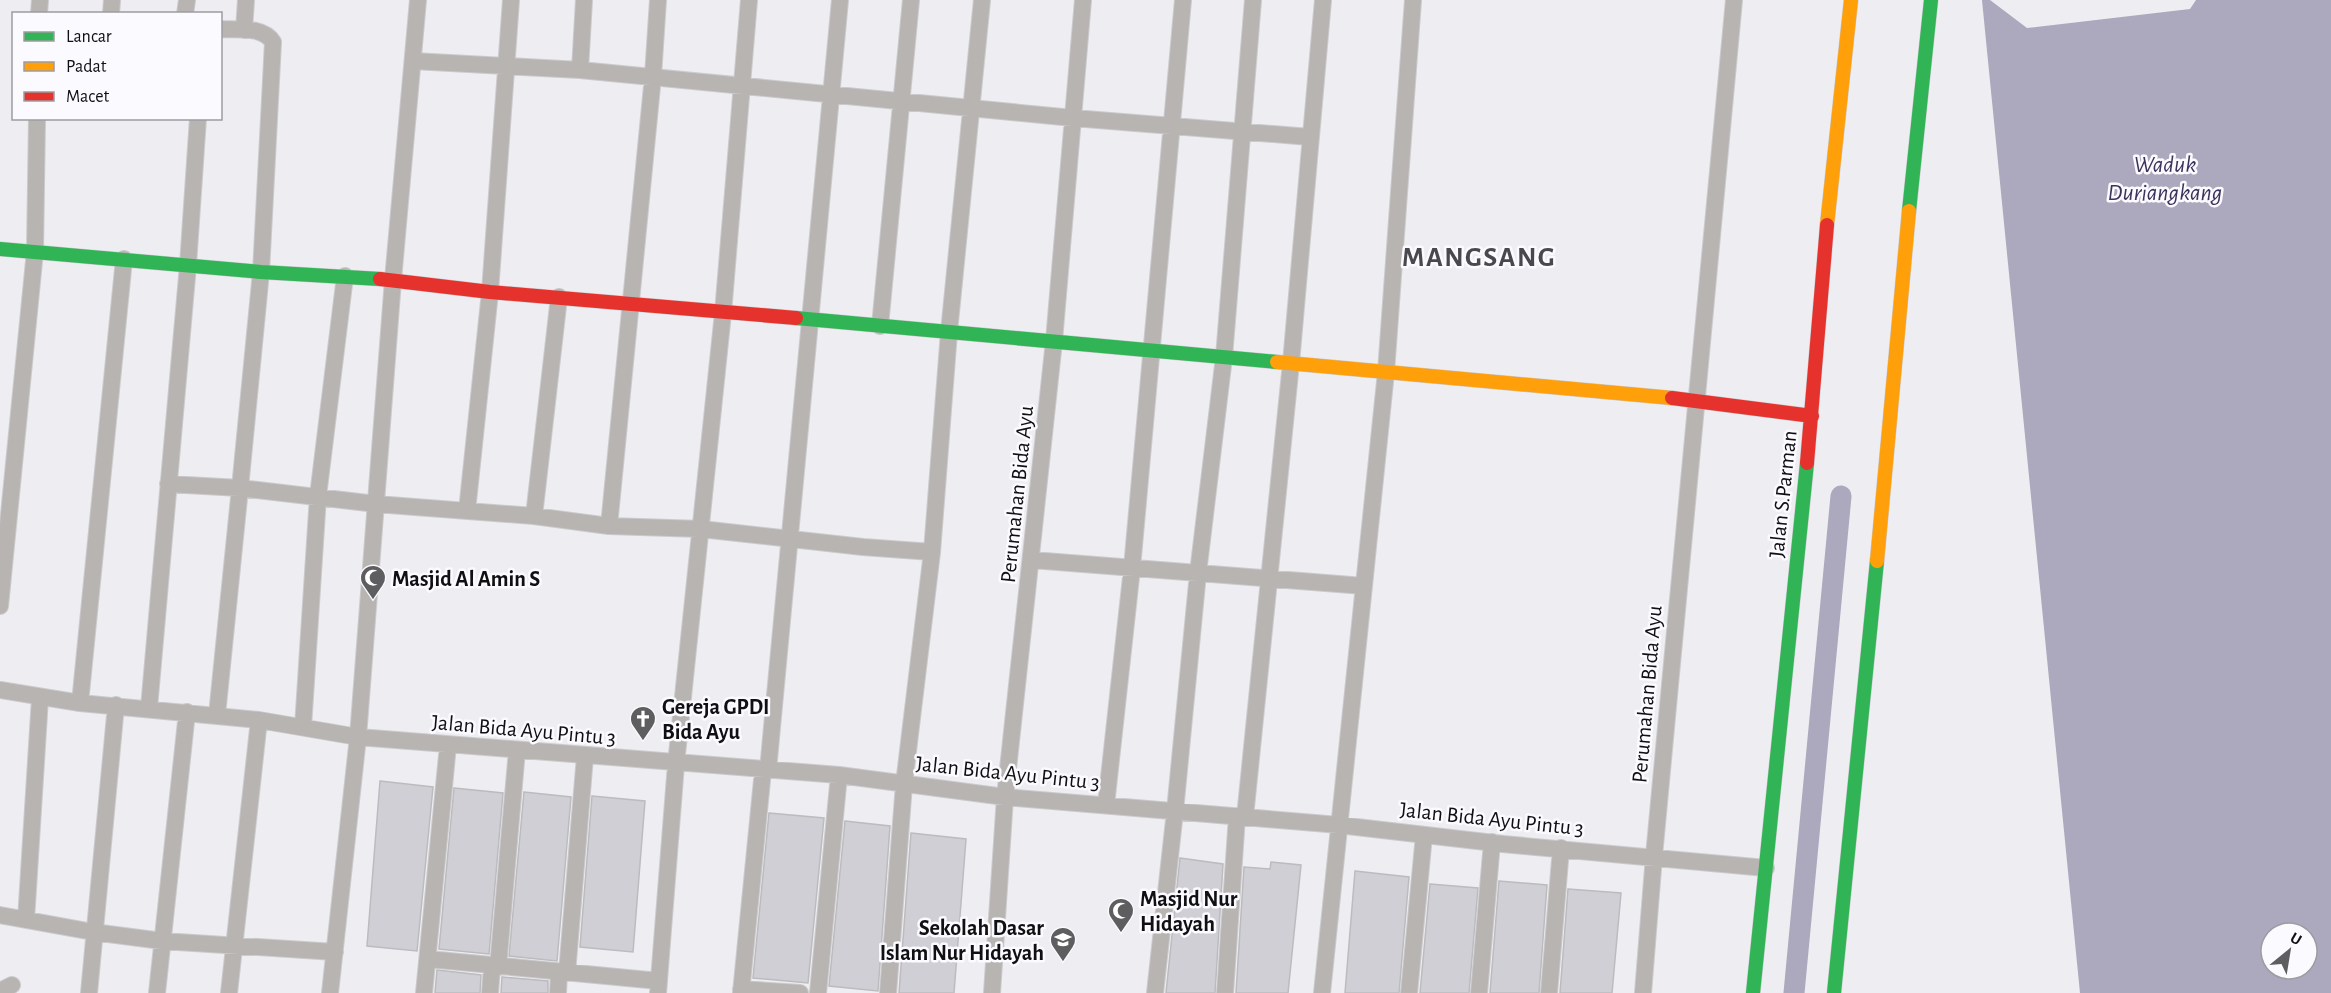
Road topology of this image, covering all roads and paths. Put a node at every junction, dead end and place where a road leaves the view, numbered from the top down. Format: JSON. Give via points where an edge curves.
{"nodes":[{"id":1,"x":246,"y":0,"type":"edge"},
{"id":2,"x":418,"y":0,"type":"edge"},
{"id":3,"x":511,"y":0,"type":"edge"},
{"id":4,"x":584,"y":0,"type":"edge"},
{"id":5,"x":658,"y":0,"type":"edge"},
{"id":6,"x":749,"y":0,"type":"edge"},
{"id":7,"x":840,"y":0,"type":"edge"},
{"id":8,"x":911,"y":0,"type":"edge"},
{"id":9,"x":982,"y":0,"type":"edge"},
{"id":10,"x":1083,"y":0,"type":"edge"},
{"id":11,"x":1183,"y":0,"type":"edge"},
{"id":12,"x":1253,"y":0,"type":"edge"},
{"id":13,"x":1323,"y":0,"type":"edge"},
{"id":14,"x":1413,"y":0,"type":"edge"},
{"id":15,"x":1734,"y":0,"type":"edge"},
{"id":16,"x":1851,"y":0,"type":"edge"},
{"id":17,"x":1931,"y":0,"type":"edge"},
{"id":18,"x":222,"y":29,"type":"edge"},
{"id":19,"x":244,"y":30,"type":"junction"},
{"id":20,"x":413,"y":61,"type":"junction"},
{"id":21,"x":506,"y":66,"type":"junction"},
{"id":22,"x":580,"y":70,"type":"junction"},
{"id":23,"x":653,"y":76,"type":"junction"},
{"id":24,"x":742,"y":84,"type":"junction"},
{"id":25,"x":831,"y":93,"type":"junction"},
{"id":26,"x":901,"y":101,"type":"junction"},
{"id":27,"x":972,"y":108,"type":"junction"},
{"id":28,"x":1074,"y":118,"type":"junction"},
{"id":29,"x":37,"y":120,"type":"edge"},
{"id":30,"x":198,"y":120,"type":"edge"},
{"id":31,"x":1171,"y":126,"type":"junction"},
{"id":32,"x":1242,"y":131,"type":"junction"},
{"id":33,"x":1310,"y":137,"type":"junction"},
{"id":34,"x":0,"y":249,"type":"edge"},
{"id":35,"x":35,"y":251,"type":"junction"},
{"id":36,"x":124,"y":259,"type":"junction"},
{"id":37,"x":188,"y":265,"type":"junction"},
{"id":38,"x":261,"y":272,"type":"junction"},
{"id":39,"x":345,"y":276,"type":"junction"},
{"id":40,"x":393,"y":279,"type":"junction"},
{"id":41,"x":490,"y":292,"type":"junction"},
{"id":42,"x":559,"y":297,"type":"junction"},
{"id":43,"x":631,"y":304,"type":"junction"},
{"id":44,"x":723,"y":313,"type":"junction"},
{"id":45,"x":810,"y":320,"type":"junction"},
{"id":46,"x":880,"y":326,"type":"junction"},
{"id":47,"x":949,"y":332,"type":"junction"},
{"id":48,"x":1054,"y":341,"type":"junction"},
{"id":49,"x":1151,"y":350,"type":"junction"},
{"id":50,"x":1224,"y":357,"type":"junction"},
{"id":51,"x":1291,"y":363,"type":"junction"},
{"id":52,"x":1386,"y":372,"type":"junction"},
{"id":53,"x":1696,"y":400,"type":"junction"},
{"id":54,"x":1812,"y":416,"type":"junction"},
{"id":55,"x":168,"y":484,"type":"junction"},
{"id":56,"x":240,"y":488,"type":"junction"},
{"id":57,"x":318,"y":496,"type":"junction"},
{"id":58,"x":376,"y":504,"type":"junction"},
{"id":59,"x":467,"y":511,"type":"junction"},
{"id":60,"x":534,"y":516,"type":"junction"},
{"id":61,"x":609,"y":526,"type":"junction"},
{"id":62,"x":701,"y":529,"type":"junction"},
{"id":63,"x":790,"y":539,"type":"junction"},
{"id":64,"x":932,"y":552,"type":"junction"},
{"id":65,"x":1032,"y":560,"type":"junction"},
{"id":66,"x":1132,"y":568,"type":"junction"},
{"id":67,"x":1198,"y":573,"type":"junction"},
{"id":68,"x":1268,"y":579,"type":"junction"},
{"id":69,"x":1364,"y":586,"type":"junction"},
{"id":70,"x":0,"y":606,"type":"edge"},
{"id":71,"x":0,"y":690,"type":"edge"},
{"id":72,"x":40,"y":698,"type":"junction"},
{"id":73,"x":80,"y":703,"type":"junction"},
{"id":74,"x":116,"y":705,"type":"junction"},
{"id":75,"x":149,"y":708,"type":"junction"},
{"id":76,"x":187,"y":712,"type":"junction"},
{"id":77,"x":217,"y":716,"type":"junction"},
{"id":78,"x":259,"y":720,"type":"junction"},
{"id":79,"x":303,"y":727,"type":"junction"},
{"id":80,"x":358,"y":737,"type":"junction"},
{"id":81,"x":448,"y":745,"type":"junction"},
{"id":82,"x":517,"y":750,"type":"junction"},
{"id":83,"x":585,"y":756,"type":"junction"},
{"id":84,"x":676,"y":764,"type":"junction"},
{"id":85,"x":765,"y":770,"type":"junction"},
{"id":86,"x":839,"y":775,"type":"junction"},
{"id":87,"x":904,"y":784,"type":"junction"},
{"id":88,"x":1005,"y":797,"type":"junction"},
{"id":89,"x":1106,"y":805,"type":"junction"},
{"id":90,"x":1176,"y":811,"type":"junction"},
{"id":91,"x":1241,"y":817,"type":"junction"},
{"id":92,"x":1339,"y":825,"type":"junction"},
{"id":93,"x":1424,"y":835,"type":"junction"},
{"id":94,"x":1492,"y":842,"type":"junction"},
{"id":95,"x":1561,"y":848,"type":"junction"},
{"id":96,"x":1654,"y":856,"type":"junction"},
{"id":97,"x":1766,"y":868,"type":"junction"},
{"id":98,"x":0,"y":915,"type":"edge"},
{"id":99,"x":26,"y":920,"type":"junction"},
{"id":100,"x":93,"y":932,"type":"junction"},
{"id":101,"x":162,"y":941,"type":"junction"},
{"id":102,"x":233,"y":946,"type":"junction"},
{"id":103,"x":335,"y":952,"type":"junction"},
{"id":104,"x":428,"y":960,"type":"junction"},
{"id":105,"x":495,"y":966,"type":"junction"},
{"id":106,"x":563,"y":972,"type":"junction"},
{"id":107,"x":659,"y":987,"type":"edge"},
{"id":108,"x":741,"y":991,"type":"edge"},
{"id":109,"x":89,"y":993,"type":"edge"},
{"id":110,"x":157,"y":993,"type":"edge"},
{"id":111,"x":229,"y":993,"type":"edge"},
{"id":112,"x":330,"y":993,"type":"edge"},
{"id":113,"x":424,"y":993,"type":"edge"},
{"id":114,"x":490,"y":993,"type":"edge"},
{"id":115,"x":558,"y":993,"type":"edge"},
{"id":116,"x":800,"y":993,"type":"edge"},
{"id":117,"x":818,"y":993,"type":"edge"},
{"id":118,"x":888,"y":993,"type":"edge"},
{"id":119,"x":992,"y":993,"type":"edge"},
{"id":120,"x":1155,"y":993,"type":"edge"},
{"id":121,"x":1225,"y":993,"type":"edge"},
{"id":122,"x":1322,"y":993,"type":"edge"},
{"id":123,"x":1409,"y":993,"type":"edge"},
{"id":124,"x":1479,"y":993,"type":"edge"},
{"id":125,"x":1549,"y":993,"type":"edge"},
{"id":126,"x":1643,"y":993,"type":"edge"},
{"id":127,"x":1753,"y":993,"type":"edge"},
{"id":128,"x":1834,"y":993,"type":"edge"}],
"edges":[{"from":1,"to":19,"type":"street"},
{"from":2,"to":20,"type":"street"},
{"from":3,"to":21,"type":"street"},
{"from":4,"to":22,"type":"street"},
{"from":5,"to":23,"type":"street"},
{"from":6,"to":24,"type":"street"},
{"from":7,"to":25,"type":"street"},
{"from":8,"to":26,"type":"street"},
{"from":9,"to":27,"type":"street"},
{"from":10,"to":28,"type":"street","name":"Perumahan Bida Ayu"},
{"from":11,"to":31,"type":"street"},
{"from":12,"to":32,"type":"street"},
{"from":13,"to":33,"type":"street"},
{"from":14,"to":52,"type":"street"},
{"from":15,"to":53,"type":"street","name":"Perumahan Bida Ayu"},
{"from":16,"to":54,"type":"main road","name":"Jalan S.Parman","via":[[1827,222]]},
{"from":17,"to":128,"type":"main road"},
{"from":18,"to":19,"type":"street"},
{"from":19,"to":38,"type":"street","via":[[261,31],[273,42]]},
{"from":20,"to":21,"type":"street"},
{"from":20,"to":40,"type":"street"},
{"from":21,"to":22,"type":"street"},
{"from":21,"to":41,"type":"street"},
{"from":22,"to":23,"type":"street"},
{"from":23,"to":24,"type":"street"},
{"from":23,"to":43,"type":"street"},
{"from":24,"to":25,"type":"street"},
{"from":24,"to":44,"type":"street"},
{"from":25,"to":26,"type":"street"},
{"from":25,"to":45,"type":"street"},
{"from":26,"to":27,"type":"street"},
{"from":26,"to":46,"type":"street"},
{"from":27,"to":28,"type":"street"},
{"from":27,"to":47,"type":"street"},
{"from":28,"to":31,"type":"street"},
{"from":28,"to":48,"type":"street","name":"Perumahan Bida Ayu"},
{"from":29,"to":35,"type":"street"},
{"from":30,"to":37,"type":"street"},
{"from":31,"to":32,"type":"street"},
{"from":31,"to":49,"type":"street"},
{"from":32,"to":33,"type":"street"},
{"from":32,"to":50,"type":"street"},
{"from":33,"to":51,"type":"street"},
{"from":34,"to":35,"type":"main road"},
{"from":35,"to":36,"type":"main road"},
{"from":35,"to":70,"type":"street"},
{"from":36,"to":37,"type":"main road"},
{"from":36,"to":73,"type":"street"},
{"from":37,"to":38,"type":"main road"},
{"from":37,"to":55,"type":"street"},
{"from":38,"to":39,"type":"main road"},
{"from":38,"to":56,"type":"street"},
{"from":39,"to":40,"type":"main road"},
{"from":39,"to":57,"type":"street"},
{"from":40,"to":41,"type":"main road"},
{"from":40,"to":58,"type":"street"},
{"from":41,"to":42,"type":"main road"},
{"from":41,"to":59,"type":"street"},
{"from":42,"to":43,"type":"main road"},
{"from":42,"to":60,"type":"street"},
{"from":43,"to":44,"type":"main road"},
{"from":43,"to":61,"type":"street"},
{"from":44,"to":45,"type":"main road"},
{"from":44,"to":62,"type":"street"},
{"from":45,"to":46,"type":"main road"},
{"from":45,"to":63,"type":"street"},
{"from":46,"to":47,"type":"main road"},
{"from":47,"to":48,"type":"main road"},
{"from":47,"to":64,"type":"street"},
{"from":48,"to":49,"type":"main road"},
{"from":48,"to":65,"type":"street","name":"Perumahan Bida Ayu"},
{"from":49,"to":50,"type":"main road"},
{"from":49,"to":66,"type":"street"},
{"from":50,"to":51,"type":"main road"},
{"from":50,"to":67,"type":"street"},
{"from":51,"to":52,"type":"main road"},
{"from":51,"to":68,"type":"street"},
{"from":52,"to":53,"type":"main road"},
{"from":52,"to":69,"type":"street"},
{"from":53,"to":54,"type":"main road"},
{"from":53,"to":96,"type":"street","name":"Perumahan Bida Ayu"},
{"from":54,"to":97,"type":"main road","name":"Jalan S.Parman"},
{"from":55,"to":56,"type":"street"},
{"from":55,"to":75,"type":"street"},
{"from":56,"to":57,"type":"street"},
{"from":56,"to":77,"type":"street"},
{"from":57,"to":58,"type":"street"},
{"from":57,"to":79,"type":"street"},
{"from":58,"to":59,"type":"street"},
{"from":58,"to":80,"type":"street"},
{"from":59,"to":60,"type":"street"},
{"from":60,"to":61,"type":"street"},
{"from":61,"to":62,"type":"street"},
{"from":62,"to":63,"type":"street"},
{"from":62,"to":84,"type":"street"},
{"from":63,"to":64,"type":"street"},
{"from":63,"to":85,"type":"street"},
{"from":64,"to":87,"type":"street"},
{"from":65,"to":66,"type":"street"},
{"from":65,"to":88,"type":"street","name":"Perumahan Bida Ayu"},
{"from":66,"to":67,"type":"street"},
{"from":66,"to":89,"type":"street"},
{"from":67,"to":68,"type":"street"},
{"from":67,"to":90,"type":"street"},
{"from":68,"to":69,"type":"street"},
{"from":68,"to":91,"type":"street"},
{"from":69,"to":92,"type":"street"},
{"from":71,"to":72,"type":"street","name":"Jalan Bida Ayu Pintu 3"},
{"from":72,"to":73,"type":"street","name":"Jalan Bida Ayu Pintu 3"},
{"from":72,"to":99,"type":"street"},
{"from":73,"to":74,"type":"street","name":"Jalan Bida Ayu Pintu 3"},
{"from":74,"to":75,"type":"street","name":"Jalan Bida Ayu Pintu 3"},
{"from":74,"to":100,"type":"street"},
{"from":75,"to":76,"type":"street","name":"Jalan Bida Ayu Pintu 3"},
{"from":76,"to":77,"type":"street","name":"Jalan Bida Ayu Pintu 3"},
{"from":76,"to":101,"type":"street"},
{"from":77,"to":78,"type":"street","name":"Jalan Bida Ayu Pintu 3"},
{"from":78,"to":79,"type":"street","name":"Jalan Bida Ayu Pintu 3"},
{"from":78,"to":102,"type":"street"},
{"from":79,"to":80,"type":"street","name":"Jalan Bida Ayu Pintu 3"},
{"from":80,"to":81,"type":"street","name":"Jalan Bida Ayu Pintu 3"},
{"from":80,"to":103,"type":"street"},
{"from":81,"to":82,"type":"street","name":"Jalan Bida Ayu Pintu 3"},
{"from":81,"to":104,"type":"street"},
{"from":82,"to":83,"type":"street","name":"Jalan Bida Ayu Pintu 3"},
{"from":82,"to":105,"type":"street"},
{"from":83,"to":84,"type":"street","name":"Jalan Bida Ayu Pintu 3"},
{"from":83,"to":106,"type":"street"},
{"from":84,"to":85,"type":"street","name":"Jalan Bida Ayu Pintu 3"},
{"from":84,"to":107,"type":"street"},
{"from":85,"to":86,"type":"street","name":"Jalan Bida Ayu Pintu 3"},
{"from":85,"to":108,"type":"street"},
{"from":86,"to":87,"type":"street","name":"Jalan Bida Ayu Pintu 3"},
{"from":86,"to":117,"type":"street"},
{"from":87,"to":88,"type":"street","name":"Jalan Bida Ayu Pintu 3"},
{"from":87,"to":118,"type":"street"},
{"from":88,"to":89,"type":"street","name":"Jalan Bida Ayu Pintu 3"},
{"from":88,"to":119,"type":"street","name":"Perumahan Bida Ayu"},
{"from":89,"to":90,"type":"street","name":"Jalan Bida Ayu Pintu 3"},
{"from":90,"to":91,"type":"street","name":"Jalan Bida Ayu Pintu 3"},
{"from":90,"to":120,"type":"street"},
{"from":91,"to":92,"type":"street","name":"Jalan Bida Ayu Pintu 3"},
{"from":91,"to":121,"type":"street"},
{"from":92,"to":93,"type":"street","name":"Jalan Bida Ayu Pintu 3"},
{"from":92,"to":122,"type":"street"},
{"from":93,"to":94,"type":"street","name":"Jalan Bida Ayu Pintu 3"},
{"from":93,"to":123,"type":"street"},
{"from":94,"to":95,"type":"street","name":"Jalan Bida Ayu Pintu 3"},
{"from":94,"to":124,"type":"street"},
{"from":95,"to":96,"type":"street","name":"Jalan Bida Ayu Pintu 3"},
{"from":95,"to":125,"type":"street"},
{"from":96,"to":97,"type":"street","name":"Jalan Bida Ayu Pintu 3"},
{"from":96,"to":126,"type":"street","name":"Perumahan Bida Ayu"},
{"from":97,"to":127,"type":"main road","name":"Jalan S.Parman"},
{"from":98,"to":99,"type":"street"},
{"from":99,"to":100,"type":"street"},
{"from":100,"to":101,"type":"street"},
{"from":100,"to":109,"type":"street"},
{"from":101,"to":102,"type":"street"},
{"from":101,"to":110,"type":"street"},
{"from":102,"to":103,"type":"street"},
{"from":102,"to":111,"type":"street"},
{"from":103,"to":112,"type":"street"},
{"from":104,"to":105,"type":"street"},
{"from":104,"to":113,"type":"street"},
{"from":105,"to":106,"type":"street"},
{"from":105,"to":114,"type":"street"},
{"from":106,"to":107,"type":"street"},
{"from":106,"to":115,"type":"street"},
{"from":108,"to":116,"type":"street"}]}
